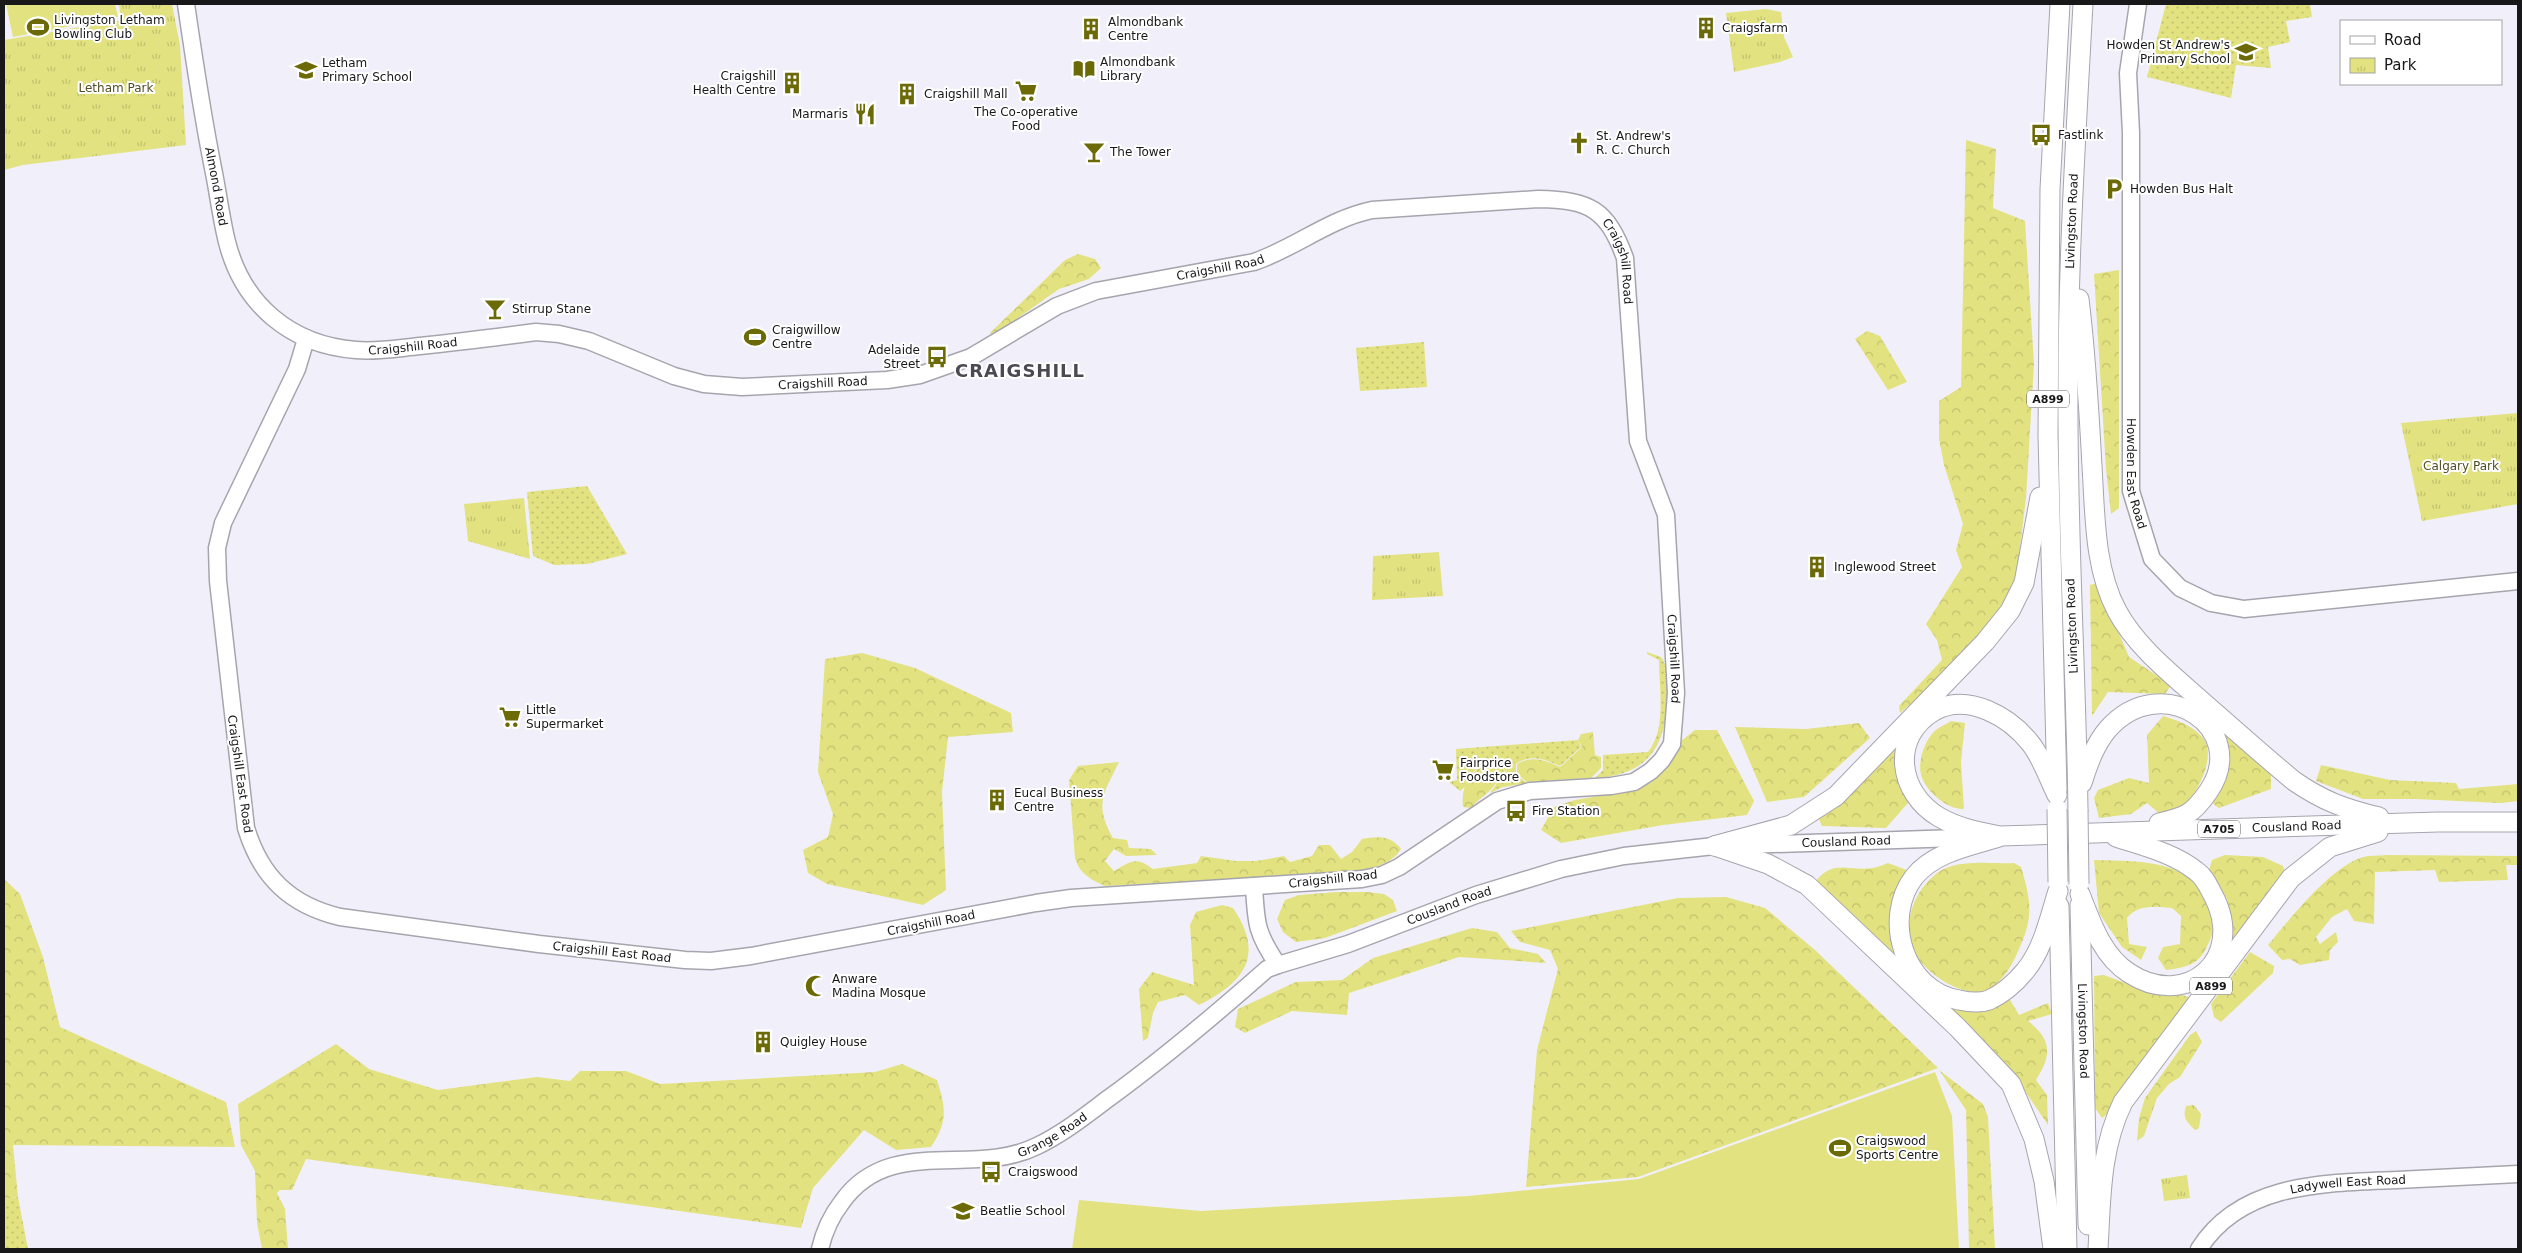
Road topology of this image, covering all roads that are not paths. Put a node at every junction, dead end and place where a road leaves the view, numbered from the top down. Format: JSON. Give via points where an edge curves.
{"nodes":[{"id":1,"x":186,"y":4,"type":"edge"},
{"id":2,"x":2060,"y":4,"type":"edge"},
{"id":3,"x":2084,"y":4,"type":"edge"},
{"id":4,"x":2138,"y":4,"type":"edge"},
{"id":5,"x":2071,"y":241,"type":"junction"},
{"id":6,"x":306,"y":339,"type":"junction"},
{"id":7,"x":2048,"y":435,"type":"junction"},
{"id":8,"x":2518,"y":581,"type":"edge"},
{"id":9,"x":2057,"y":802,"type":"junction"},
{"id":10,"x":2078,"y":803,"type":"junction"},
{"id":11,"x":2438,"y":822,"type":"junction"},
{"id":12,"x":2518,"y":822,"type":"edge"},
{"id":13,"x":2106,"y":833,"type":"junction"},
{"id":14,"x":2000,"y":836,"type":"junction"},
{"id":15,"x":1714,"y":846,"type":"junction"},
{"id":16,"x":1254,"y":886,"type":"junction"},
{"id":17,"x":2058,"y":887,"type":"junction"},
{"id":18,"x":2079,"y":889,"type":"junction"},
{"id":19,"x":810,"y":947,"type":"joint"},
{"id":20,"x":1278,"y":965,"type":"junction"},
{"id":21,"x":2518,"y":1174,"type":"edge"},
{"id":22,"x":820,"y":1249,"type":"edge"},
{"id":23,"x":2053,"y":1249,"type":"edge"},
{"id":24,"x":2067,"y":1249,"type":"edge"},
{"id":25,"x":2089,"y":1249,"type":"edge"},
{"id":26,"x":2098,"y":1249,"type":"edge"},
{"id":27,"x":2199,"y":1249,"type":"edge"}],
"edges":[{"from":1,"to":6,"type":"street","name":"Almond Road","via":[[204,124],[227,242],[237,270],[262,307],[281,325]]},
{"from":2,"to":7,"type":"main road","name":"Livingston Road","number":"A899","via":[[2050,189]]},
{"from":3,"to":5,"type":"main road","name":"Livingston Road","number":"A899"},
{"from":4,"to":8,"type":"street","name":"Howden East Road","via":[[2128,73],[2132,491],[2152,559],[2180,588],[2211,603],[2244,609]]},
{"from":5,"to":10,"type":"main road","name":"Livingston Road","number":"A899","via":[[2068,388]]},
{"from":5,"to":11,"type":"main road","number":"A899","via":[[2084,342],[2100,556],[2107,589],[2128,629],[2168,671],[2273,764],[2316,796],[2342,808],[2379,817]]},
{"from":6,"to":16,"type":"street","name":"Craigshill Road","via":[[330,347],[358,350],[536,332],[589,341],[674,376],[704,384],[742,387],[887,380],[920,375],[971,357],[1057,306],[1096,291],[1254,262],[1354,213],[1538,199],[1564,199],[1598,213],[1615,231],[1625,258],[1638,441],[1666,515],[1676,694],[1672,744],[1652,771],[1634,782],[1521,793],[1497,801],[1382,875]]},
{"from":6,"to":19,"type":"street","name":"Craigshill East Road","via":[[297,369],[219,536],[218,581],[246,828],[261,865],[275,883],[321,912],[530,942],[685,960],[719,960]]},
{"from":7,"to":9,"type":"main road","name":"Livingston Road","number":"A899"},
{"from":7,"to":15,"type":"main road","number":"A899","via":[[2037,522],[2024,583],[2004,619],[1836,796],[1791,825]]},
{"from":9,"to":14,"type":"main road","number":"A899","via":[[2031,744],[2013,725],[1974,706],[1952,706],[1935,711],[1920,725],[1908,744],[1904,765],[1908,786],[1937,816],[1965,828]]},
{"from":9,"to":17,"type":"main road","name":"Livingston Road","number":"A899","bridge":true},
{"from":10,"to":13,"type":"main road","via":[[2094,749],[2108,729],[2137,708],[2164,702],[2175,704],[2190,710],[2211,730],[2216,740],[2219,766],[2214,783],[2194,809],[2184,817]]},
{"from":10,"to":18,"type":"main road","name":"Livingston Road","number":"A899","bridge":true},
{"from":11,"to":12,"type":"main road","name":"Cousland Road","number":"A705"},
{"from":11,"to":13,"type":"main road","name":"Cousland Road","number":"A705"},
{"from":11,"to":26,"type":"main road","number":"A899","via":[[2372,832],[2349,839],[2330,847],[2285,886],[2123,1102],[2115,1119],[2102,1171]]},
{"from":13,"to":14,"type":"main road","name":"Cousland Road","number":"A705"},
{"from":13,"to":18,"type":"main road","via":[[2186,863],[2205,879],[2224,925],[2223,944],[2218,957],[2202,975],[2183,985],[2157,984],[2130,974],[2100,941]]},
{"from":14,"to":15,"type":"street","name":"Cousland Road"},
{"from":14,"to":17,"type":"main road","number":"A899","via":[[1944,854],[1914,877],[1905,893],[1898,913],[1900,941],[1907,958],[1929,988],[1950,999],[1968,1002],[1988,1000],[2005,990],[2026,971],[2041,941]]},
{"from":15,"to":20,"type":"street","name":"Cousland Road","via":[[1624,856],[1561,869],[1476,896],[1348,944]]},
{"from":15,"to":23,"type":"main road","via":[[1768,864],[1807,885],[1958,1028],[2011,1084],[2034,1139],[2044,1181]]},
{"from":16,"to":19,"type":"street","name":"Craigshill Road","via":[[1036,903]]},
{"from":16,"to":20,"type":"street","via":[[1260,935]]},
{"from":17,"to":24,"type":"main road","name":"Livingston Road","number":"A899"},
{"from":18,"to":25,"type":"main road","name":"Livingston Road","number":"A899"},
{"from":20,"to":22,"type":"street","name":"Grange Road","via":[[1268,969],[1173,1051],[1079,1121],[1036,1147],[986,1160],[908,1162],[882,1169],[853,1186],[835,1212]]},
{"from":21,"to":27,"type":"street","name":"Ladywell East Road","via":[[2294,1188],[2268,1195],[2225,1218]]}]}
